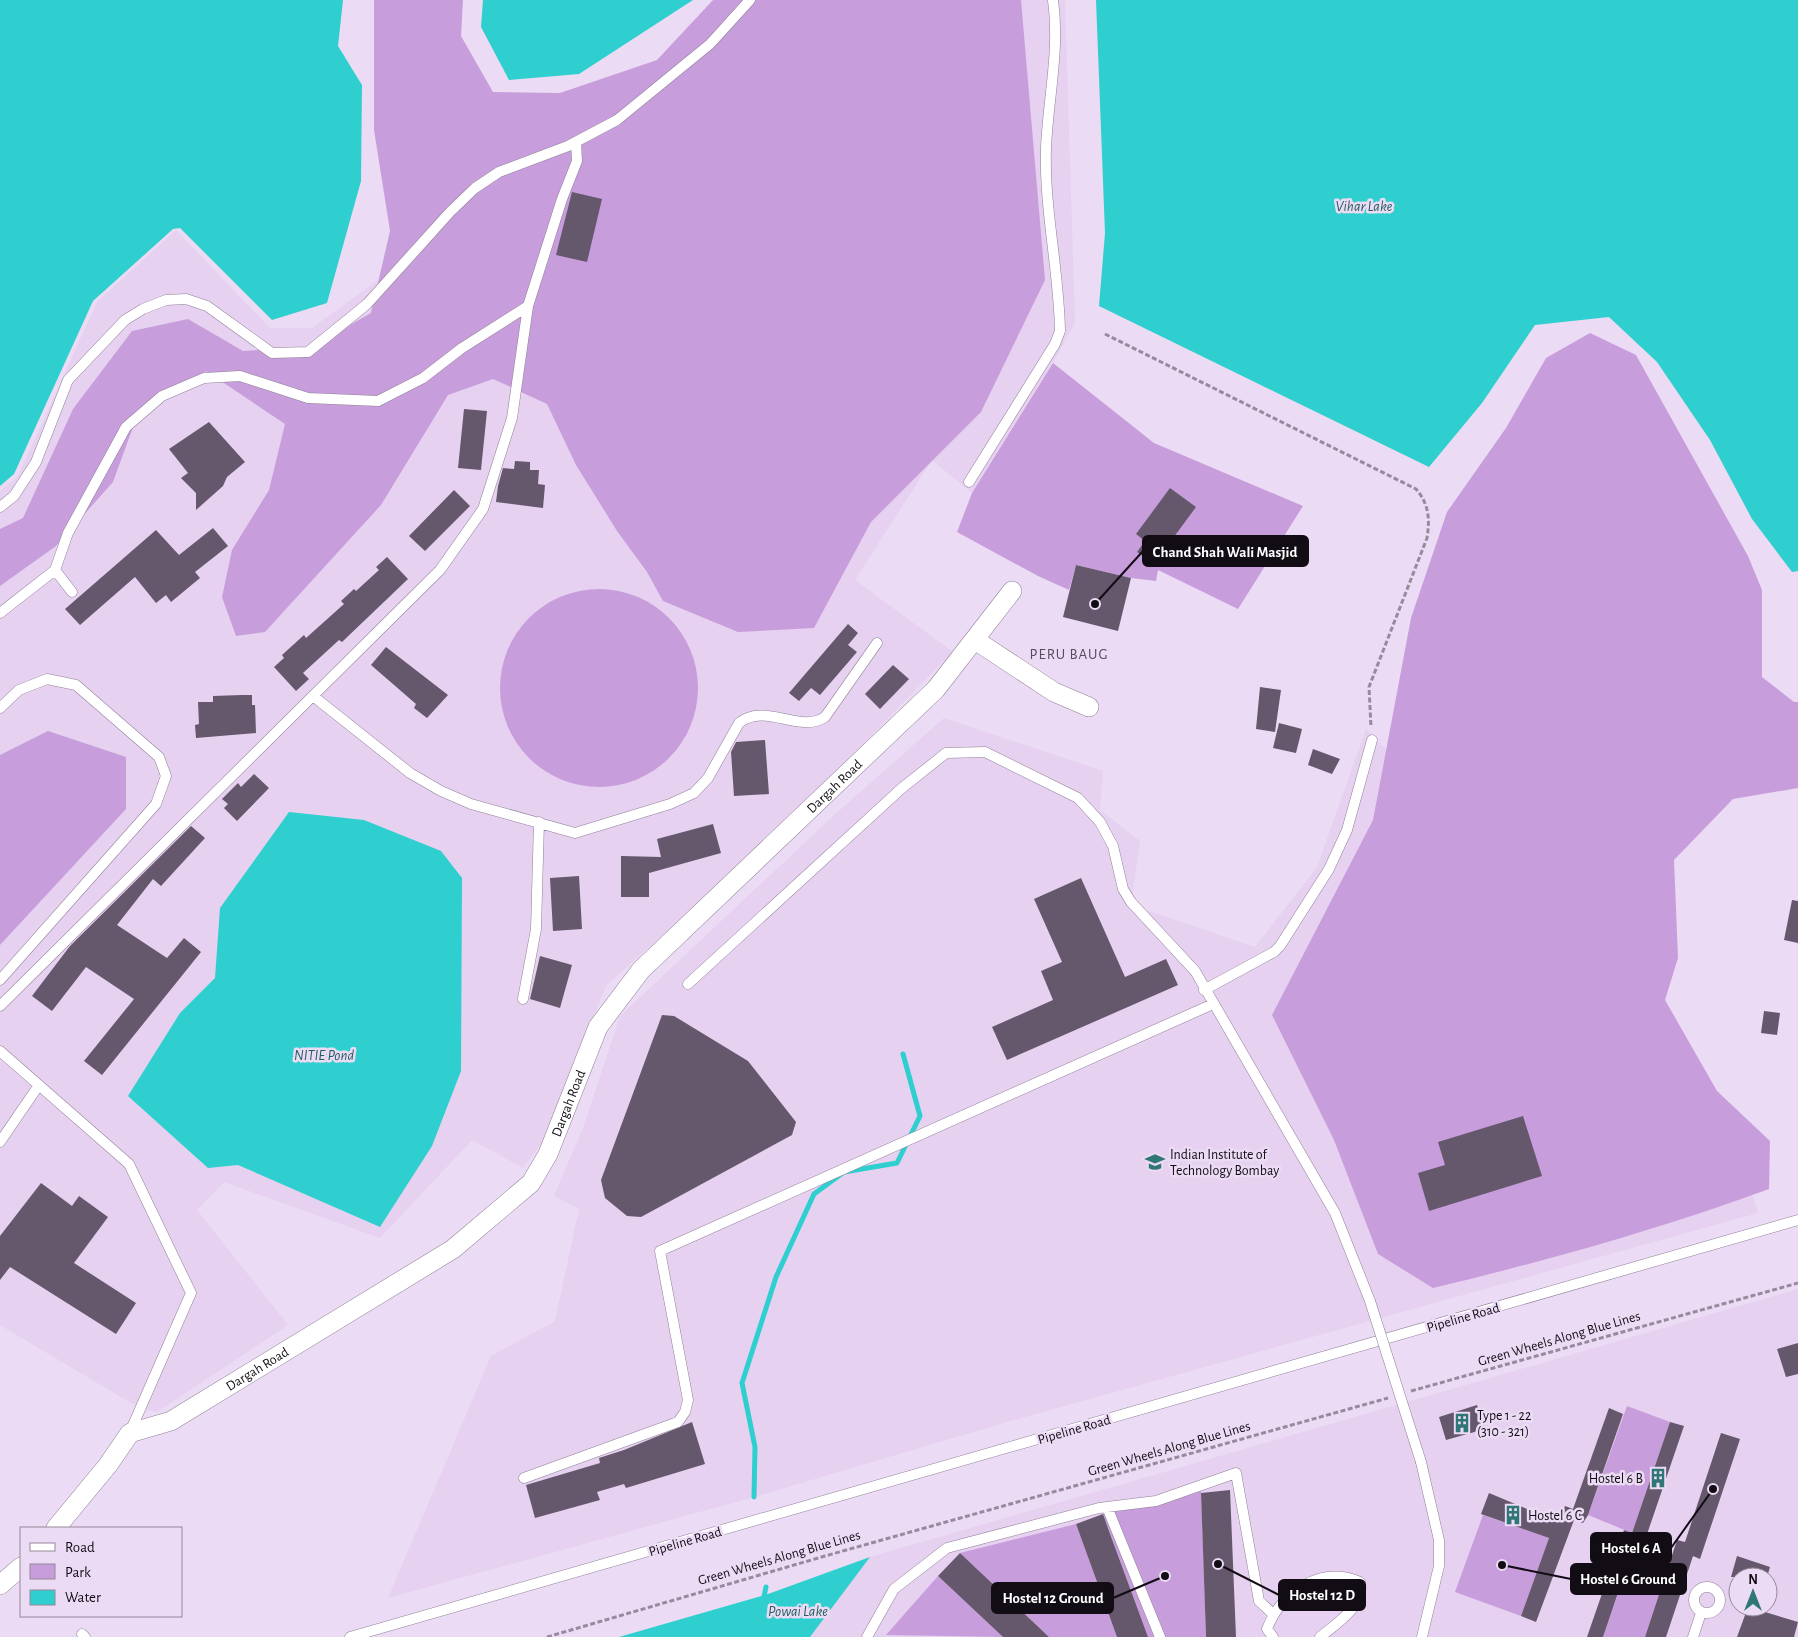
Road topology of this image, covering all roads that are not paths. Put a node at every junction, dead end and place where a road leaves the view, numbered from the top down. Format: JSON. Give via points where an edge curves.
{"nodes":[{"id":1,"x":750,"y":0,"type":"edge"},
{"id":2,"x":1053,"y":0,"type":"edge"},
{"id":3,"x":576,"y":142,"type":"junction"},
{"id":4,"x":528,"y":306,"type":"junction"},
{"id":5,"x":969,"y":482,"type":"dead end"},
{"id":6,"x":0,"y":507,"type":"edge"},
{"id":7,"x":55,"y":570,"type":"junction"},
{"id":8,"x":1012,"y":591,"type":"dead end"},
{"id":9,"x":72,"y":592,"type":"dead end"},
{"id":10,"x":0,"y":613,"type":"edge"},
{"id":11,"x":975,"y":640,"type":"junction"},
{"id":12,"x":877,"y":643,"type":"dead end"},
{"id":13,"x":313,"y":696,"type":"junction"},
{"id":14,"x":1088,"y":707,"type":"dead end"},
{"id":15,"x":0,"y":708,"type":"edge"},
{"id":16,"x":1372,"y":740,"type":"road end"},
{"id":17,"x":539,"y":822,"type":"junction"},
{"id":18,"x":0,"y":980,"type":"edge"},
{"id":19,"x":688,"y":984,"type":"dead end"},
{"id":20,"x":1204,"y":990,"type":"junction"},
{"id":21,"x":523,"y":999,"type":"dead end"},
{"id":22,"x":1212,"y":1004,"type":"junction"},
{"id":23,"x":0,"y":1006,"type":"edge"},
{"id":24,"x":0,"y":1052,"type":"edge"},
{"id":25,"x":39,"y":1085,"type":"junction"},
{"id":26,"x":0,"y":1142,"type":"edge"},
{"id":27,"x":1798,"y":1220,"type":"edge"},
{"id":28,"x":130,"y":1433,"type":"junction"},
{"id":29,"x":524,"y":1478,"type":"dead end"},
{"id":30,"x":1107,"y":1507,"type":"junction"},
{"id":31,"x":57,"y":1527,"type":"edge"},
{"id":32,"x":20,"y":1568,"type":"edge"},
{"id":33,"x":0,"y":1585,"type":"edge"},
{"id":34,"x":1701,"y":1613,"type":"dead end"},
{"id":35,"x":1273,"y":1614,"type":"junction"},
{"id":36,"x":1270,"y":1633,"type":"edge"},
{"id":37,"x":350,"y":1637,"type":"edge"},
{"id":38,"x":867,"y":1637,"type":"edge"},
{"id":39,"x":1160,"y":1637,"type":"edge"},
{"id":40,"x":1320,"y":1637,"type":"edge"},
{"id":41,"x":1422,"y":1637,"type":"edge"},
{"id":42,"x":1693,"y":1637,"type":"edge"}],
"edges":[{"from":1,"to":3,"type":"lane","via":[[710,44],[617,120]]},
{"from":2,"to":5,"type":"lane","via":[[1054,81],[1046,148],[1060,331]]},
{"from":3,"to":4,"type":"lane","via":[[577,161]]},
{"from":3,"to":6,"type":"lane","via":[[499,172],[475,188],[367,304],[308,352],[272,353],[206,306],[186,299],[166,300],[124,320],[68,380],[36,462],[14,496]]},
{"from":4,"to":7,"type":"lane","via":[[462,348],[423,378],[378,401],[308,398],[240,376],[204,378],[162,396],[126,427],[68,533]]},
{"from":4,"to":13,"type":"lane","via":[[512,418],[483,509],[440,570]]},
{"from":7,"to":9,"type":"lane"},
{"from":7,"to":10,"type":"lane"},
{"from":8,"to":11,"type":"street","name":"Dargah Road"},
{"from":11,"to":14,"type":"street","via":[[1054,692]]},
{"from":11,"to":28,"type":"street","name":"Dargah Road","via":[[936,689],[641,970],[598,1027],[548,1154],[531,1183],[453,1249],[171,1421]]},
{"from":12,"to":17,"type":"lane","via":[[825,717],[818,721],[758,715],[746,717],[739,723],[708,778],[694,793],[670,804],[574,833]]},
{"from":13,"to":17,"type":"lane","via":[[410,772],[441,792],[471,804]]},
{"from":13,"to":23,"type":"lane"},
{"from":15,"to":18,"type":"lane","via":[[19,690],[47,679],[76,686],[159,757],[166,776],[156,804]]},
{"from":16,"to":20,"type":"lane","via":[[1347,830],[1329,869],[1280,946]]},
{"from":17,"to":21,"type":"lane","via":[[536,929]]},
{"from":19,"to":20,"type":"lane","via":[[902,788],[946,753],[985,752],[1078,798],[1100,822],[1113,846],[1123,889],[1131,902],[1194,971]]},
{"from":20,"to":22,"type":"lane"},
{"from":22,"to":29,"type":"lane","via":[[660,1251],[688,1400],[685,1412],[678,1422]]},
{"from":22,"to":41,"type":"lane","bridge":true,"via":[[1335,1213],[1370,1301],[1421,1462],[1439,1540],[1439,1566]]},
{"from":24,"to":25,"type":"lane"},
{"from":25,"to":26,"type":"lane"},
{"from":25,"to":28,"type":"lane","via":[[129,1164],[191,1293]]},
{"from":27,"to":37,"type":"lane","name":"Pipeline Road"},
{"from":28,"to":31,"type":"street"},
{"from":30,"to":35,"type":"lane","via":[[1156,1501],[1236,1473],[1259,1601]]},
{"from":30,"to":38,"type":"lane","via":[[947,1548],[894,1589]]},
{"from":30,"to":39,"type":"lane"},
{"from":32,"to":33,"type":"street"},
{"from":34,"to":42,"type":"lane"},
{"from":35,"to":36,"type":"lane"},
{"from":35,"to":40,"type":"lane","via":[[1296,1589],[1309,1582],[1343,1575],[1360,1582],[1362,1588],[1357,1602]]}]}
